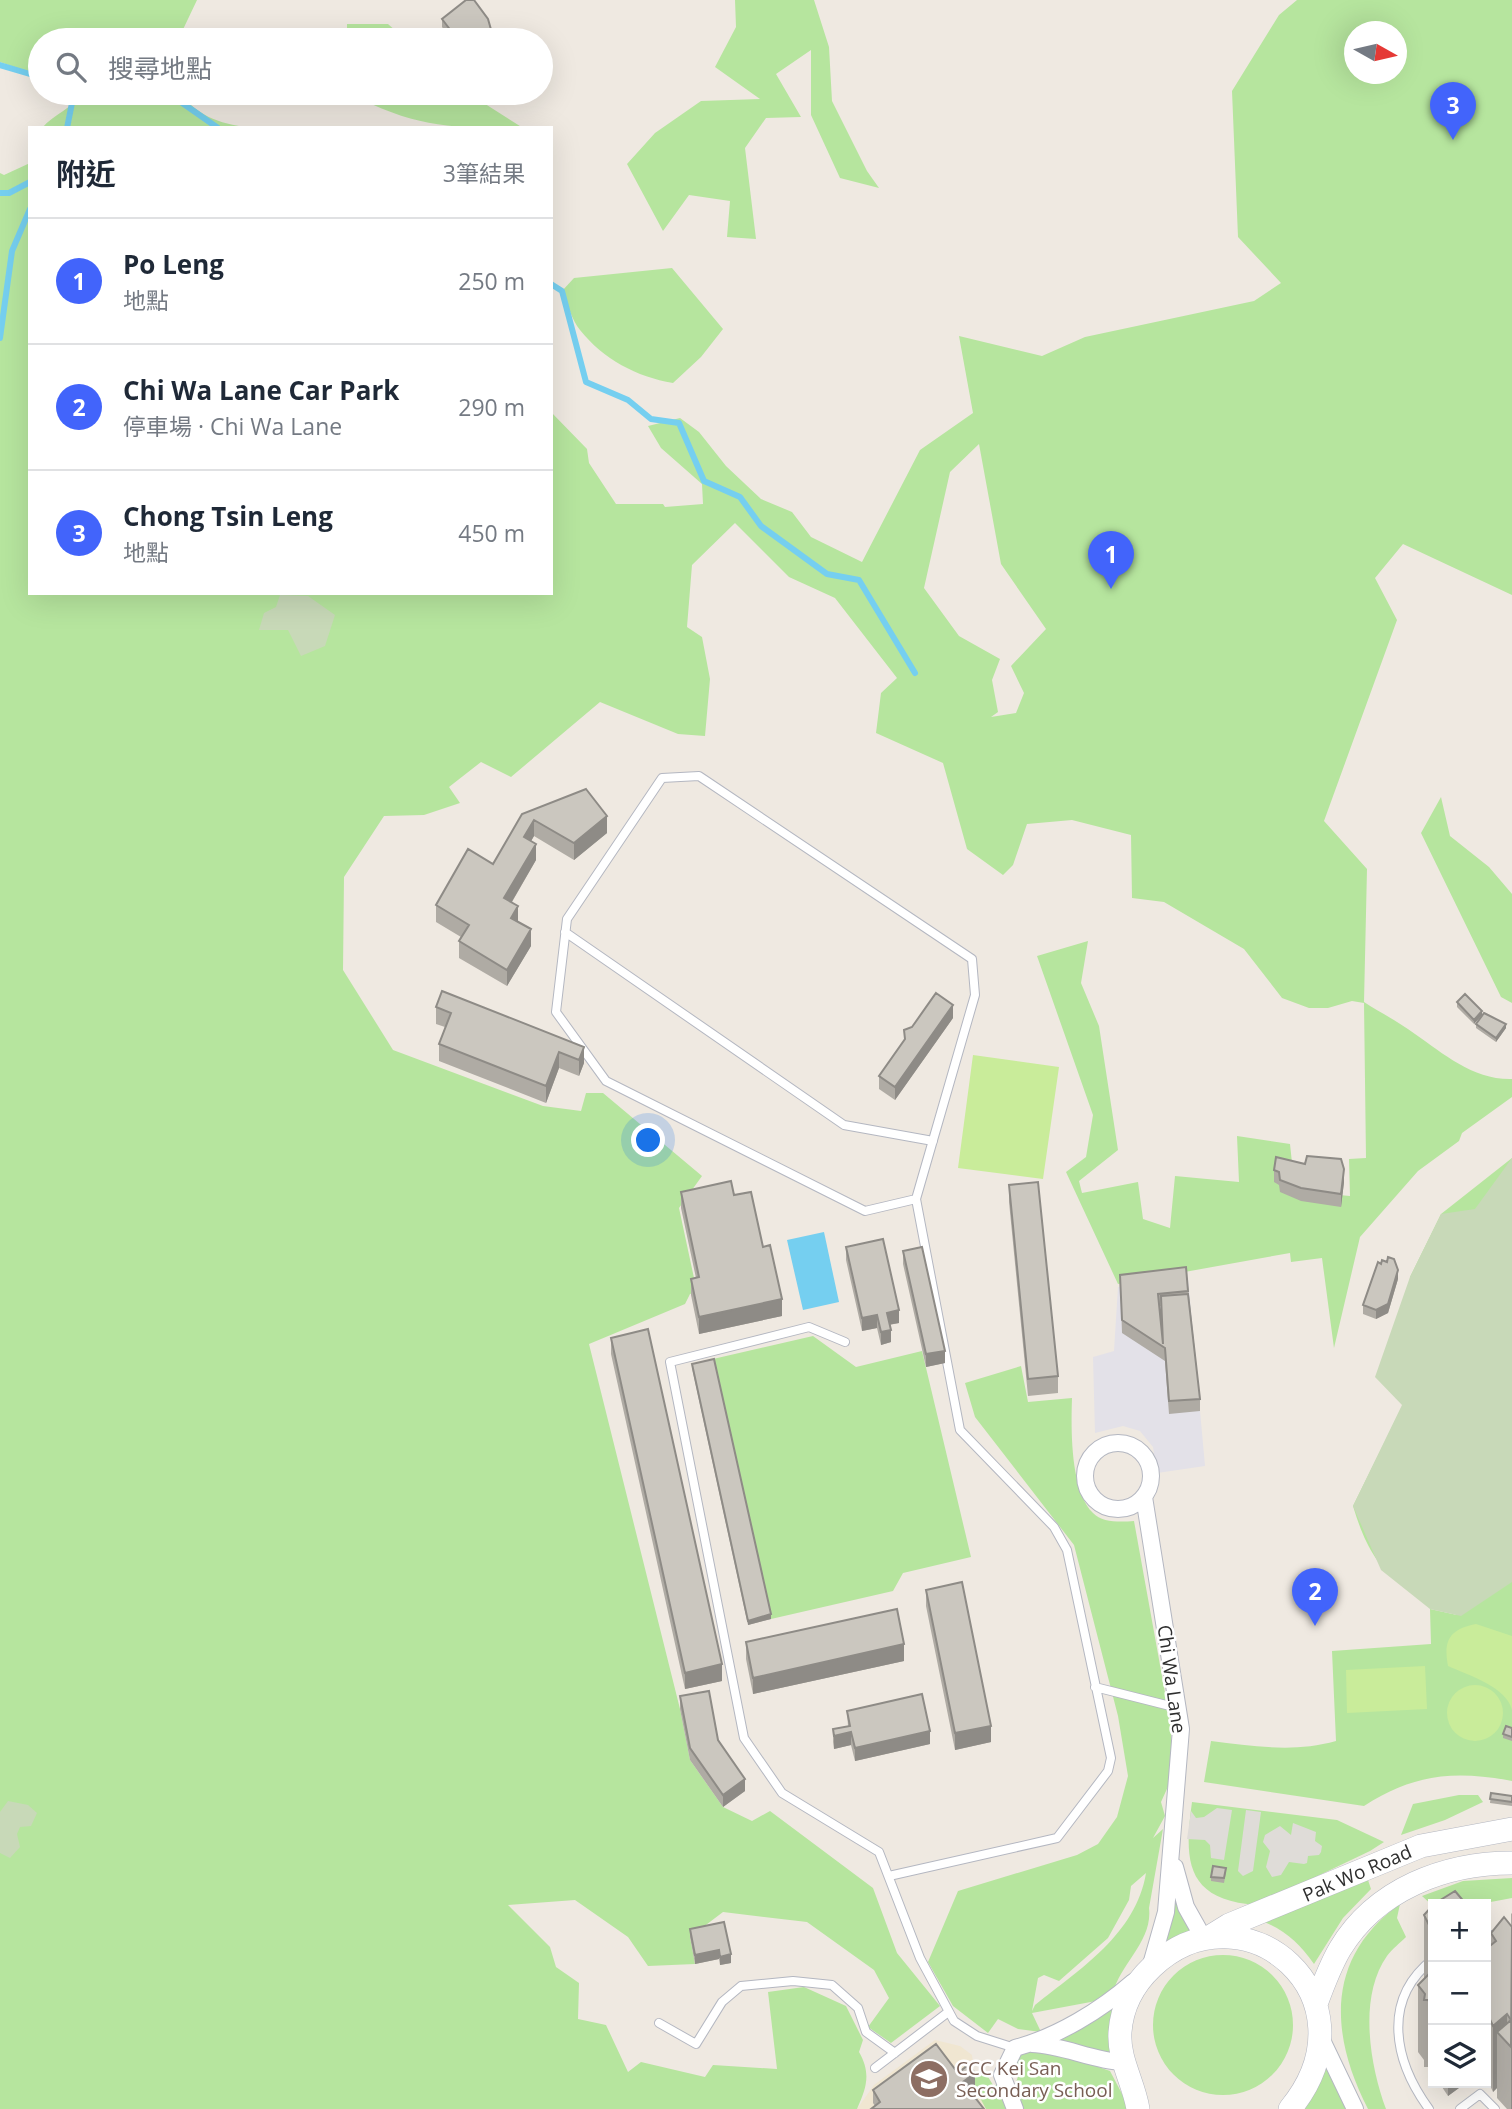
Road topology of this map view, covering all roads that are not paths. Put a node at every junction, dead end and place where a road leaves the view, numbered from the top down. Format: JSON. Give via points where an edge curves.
{"nodes":[{"id":1,"x":565,"y":932,"type":"junction"},
{"id":2,"x":933,"y":1141,"type":"junction"},
{"id":3,"x":916,"y":1199,"type":"junction"},
{"id":4,"x":845,"y":1342,"type":"dead end"},
{"id":5,"x":1144,"y":1497,"type":"junction"},
{"id":6,"x":1095,"y":1687,"type":"junction"},
{"id":7,"x":1178,"y":1708,"type":"junction"},
{"id":8,"x":1512,"y":1829,"type":"edge"},
{"id":9,"x":1172,"y":1854,"type":"junction"},
{"id":10,"x":1512,"y":1863,"type":"edge"},
{"id":11,"x":889,"y":1876,"type":"junction"},
{"id":12,"x":1512,"y":1932,"type":"edge"},
{"id":13,"x":1491,"y":1935,"type":"edge"},
{"id":14,"x":1206,"y":1939,"type":"junction"},
{"id":15,"x":1429,"y":1962,"type":"edge"},
{"id":16,"x":1144,"y":1973,"type":"junction"},
{"id":17,"x":1315,"y":2004,"type":"junction"},
{"id":18,"x":947,"y":2013,"type":"junction"},
{"id":19,"x":659,"y":2023,"type":"dead end"},
{"id":20,"x":1321,"y":2038,"type":"junction"},
{"id":21,"x":1023,"y":2046,"type":"junction"},
{"id":22,"x":895,"y":2053,"type":"junction"},
{"id":23,"x":1123,"y":2062,"type":"junction"},
{"id":24,"x":875,"y":2068,"type":"dead end"},
{"id":25,"x":1137,"y":2099,"type":"edge"},
{"id":26,"x":1015,"y":2109,"type":"edge"},
{"id":27,"x":1154,"y":2109,"type":"edge"},
{"id":28,"x":1290,"y":2109,"type":"edge"},
{"id":29,"x":1355,"y":2109,"type":"edge"},
{"id":30,"x":1429,"y":2109,"type":"edge"},
{"id":31,"x":1460,"y":2109,"type":"edge"},
{"id":32,"x":1495,"y":2109,"type":"edge"}],
"edges":[{"from":1,"to":2,"type":"lane","via":[[844,1125]]},
{"from":1,"to":2,"type":"lane","via":[[567,919],[662,778],[699,776],[972,959],[975,995]]},
{"from":1,"to":3,"type":"lane","via":[[556,1013],[606,1081],[865,1211]]},
{"from":2,"to":3,"type":"lane"},
{"from":3,"to":6,"type":"lane","via":[[960,1430],[1054,1527],[1067,1550]]},
{"from":4,"to":11,"type":"lane","via":[[808,1326],[670,1362],[744,1738],[782,1793],[879,1852]]},
{"from":5,"to":5,"type":"street","name":"Chi Wa Lane","via":[[1125,1509],[1113,1509],[1093,1499],[1084,1477],[1090,1457],[1097,1449],[1117,1442],[1138,1448],[1151,1477]]},
{"from":5,"to":7,"type":"street","name":"Chi Wa Lane"},
{"from":6,"to":7,"type":"lane"},
{"from":6,"to":11,"type":"lane","via":[[1111,1758],[1108,1770],[1057,1838]]},
{"from":7,"to":9,"type":"street","name":"Chi Wa Lane","via":[[1180,1760]]},
{"from":8,"to":14,"type":"main road","name":"Pak Wo Road","via":[[1421,1846],[1229,1925]]},
{"from":9,"to":14,"type":"street","name":"Chi Wa Lane","via":[[1185,1907]]},
{"from":9,"to":16,"type":"street","via":[[1158,1948]]},
{"from":10,"to":17,"type":"main road","name":"Pak Wo Road","via":[[1443,1872],[1388,1899],[1347,1938]]},
{"from":11,"to":18,"type":"lane"},
{"from":12,"to":13,"type":"lane"},
{"from":14,"to":16,"type":"main road","name":"Pak Wo Road","via":[[1184,1945]]},
{"from":14,"to":17,"type":"main road","name":"Pak Wo Road","via":[[1229,1937],[1271,1950],[1305,1982]]},
{"from":15,"to":30,"type":"lane","via":[[1407,1986],[1399,2017],[1407,2075]]},
{"from":16,"to":21,"type":"street","via":[[1108,2004]]},
{"from":16,"to":23,"type":"main road","name":"Pak Wo Road","via":[[1126,2002]]},
{"from":17,"to":20,"type":"main road","name":"Pak Wo Road"},
{"from":18,"to":21,"type":"lane","via":[[977,2036]]},
{"from":18,"to":22,"type":"lane"},
{"from":19,"to":22,"type":"lane","via":[[696,2044],[722,2002],[741,1986],[793,1980],[832,1985],[858,2008],[866,2032]]},
{"from":20,"to":28,"type":"main road","name":"Pak Wo Road","via":[[1312,2077]]},
{"from":20,"to":29,"type":"street"},
{"from":21,"to":23,"type":"street","via":[[1051,2045]]},
{"from":21,"to":26,"type":"street","via":[[1002,2075]]},
{"from":22,"to":24,"type":"lane"},
{"from":23,"to":25,"type":"main road","name":"Pak Wo Road"},
{"from":25,"to":27,"type":"main road","name":"Pak Wo Road"},
{"from":31,"to":32,"type":"lane","via":[[1480,2094]]}]}
